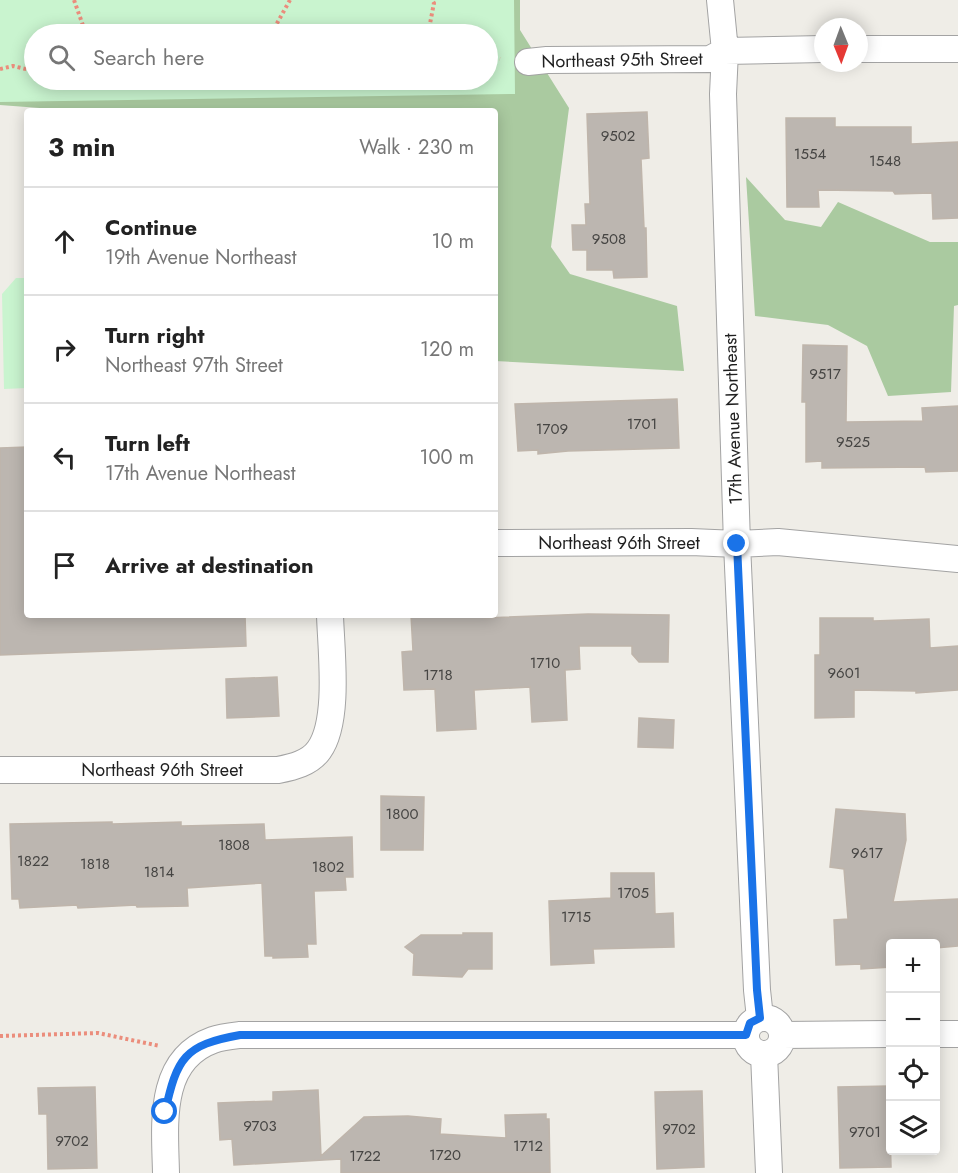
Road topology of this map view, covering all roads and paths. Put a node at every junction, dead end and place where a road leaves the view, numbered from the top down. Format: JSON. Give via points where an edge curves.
{"nodes":[{"id":1,"x":74,"y":0,"type":"edge"},
{"id":2,"x":290,"y":0,"type":"edge"},
{"id":3,"x":432,"y":0,"type":"edge"},
{"id":4,"x":720,"y":0,"type":"edge"},
{"id":5,"x":82,"y":24,"type":"edge"},
{"id":6,"x":277,"y":24,"type":"edge"},
{"id":7,"x":430,"y":24,"type":"edge"},
{"id":8,"x":814,"y":49,"type":"edge"},
{"id":9,"x":868,"y":49,"type":"edge"},
{"id":10,"x":958,"y":50,"type":"edge"},
{"id":11,"x":725,"y":51,"type":"junction"},
{"id":12,"x":528,"y":62,"type":"dead end"},
{"id":13,"x":0,"y":69,"type":"edge"},
{"id":14,"x":24,"y":69,"type":"edge"},
{"id":15,"x":498,"y":543,"type":"edge"},
{"id":16,"x":737,"y":544,"type":"junction"},
{"id":17,"x":958,"y":559,"type":"edge"},
{"id":18,"x":330,"y":618,"type":"edge"},
{"id":19,"x":0,"y":770,"type":"edge"},
{"id":20,"x":753,"y":1027,"type":"junction"},
{"id":21,"x":886,"y":1034,"type":"edge"},
{"id":22,"x":940,"y":1034,"type":"edge"},
{"id":23,"x":958,"y":1034,"type":"edge"},
{"id":24,"x":782,"y":1035,"type":"junction"},
{"id":25,"x":0,"y":1036,"type":"edge"},
{"id":26,"x":178,"y":1052,"type":"junction"},
{"id":27,"x":764,"y":1054,"type":"junction"},
{"id":28,"x":166,"y":1173,"type":"edge"},
{"id":29,"x":769,"y":1173,"type":"edge"}],
"edges":[{"from":1,"to":5,"type":"path"},
{"from":2,"to":6,"type":"path"},
{"from":3,"to":7,"type":"path"},
{"from":4,"to":11,"type":"street","name":"17th Avenue Northeast"},
{"from":8,"to":11,"type":"street","name":"Northeast 95th Street"},
{"from":9,"to":10,"type":"street"},
{"from":11,"to":12,"type":"street","name":"Northeast 95th Street","via":[[710,59]]},
{"from":11,"to":16,"type":"street","name":"17th Avenue Northeast","via":[[723,94]]},
{"from":13,"to":14,"type":"path"},
{"from":15,"to":16,"type":"street","name":"Northeast 96th Street"},
{"from":16,"to":17,"type":"street","name":"Northeast 96th Street","via":[[778,542]]},
{"from":16,"to":20,"type":"street","name":"17th Avenue Northeast","via":[[757,990]]},
{"from":18,"to":19,"type":"street","name":"Northeast 96th Street","via":[[330,723],[318,751],[294,767]]},
{"from":20,"to":24,"type":"street","via":[[766,1017],[776,1022]]},
{"from":20,"to":26,"type":"street","via":[[240,1035]]},
{"from":20,"to":27,"type":"street","via":[[749,1047]]},
{"from":21,"to":24,"type":"street"},
{"from":22,"to":23,"type":"street"},
{"from":24,"to":27,"type":"street","via":[[778,1048]]},
{"from":25,"to":26,"type":"path","via":[[98,1033]]},
{"from":26,"to":28,"type":"street","via":[[165,1112]]},
{"from":27,"to":29,"type":"street"}]}
